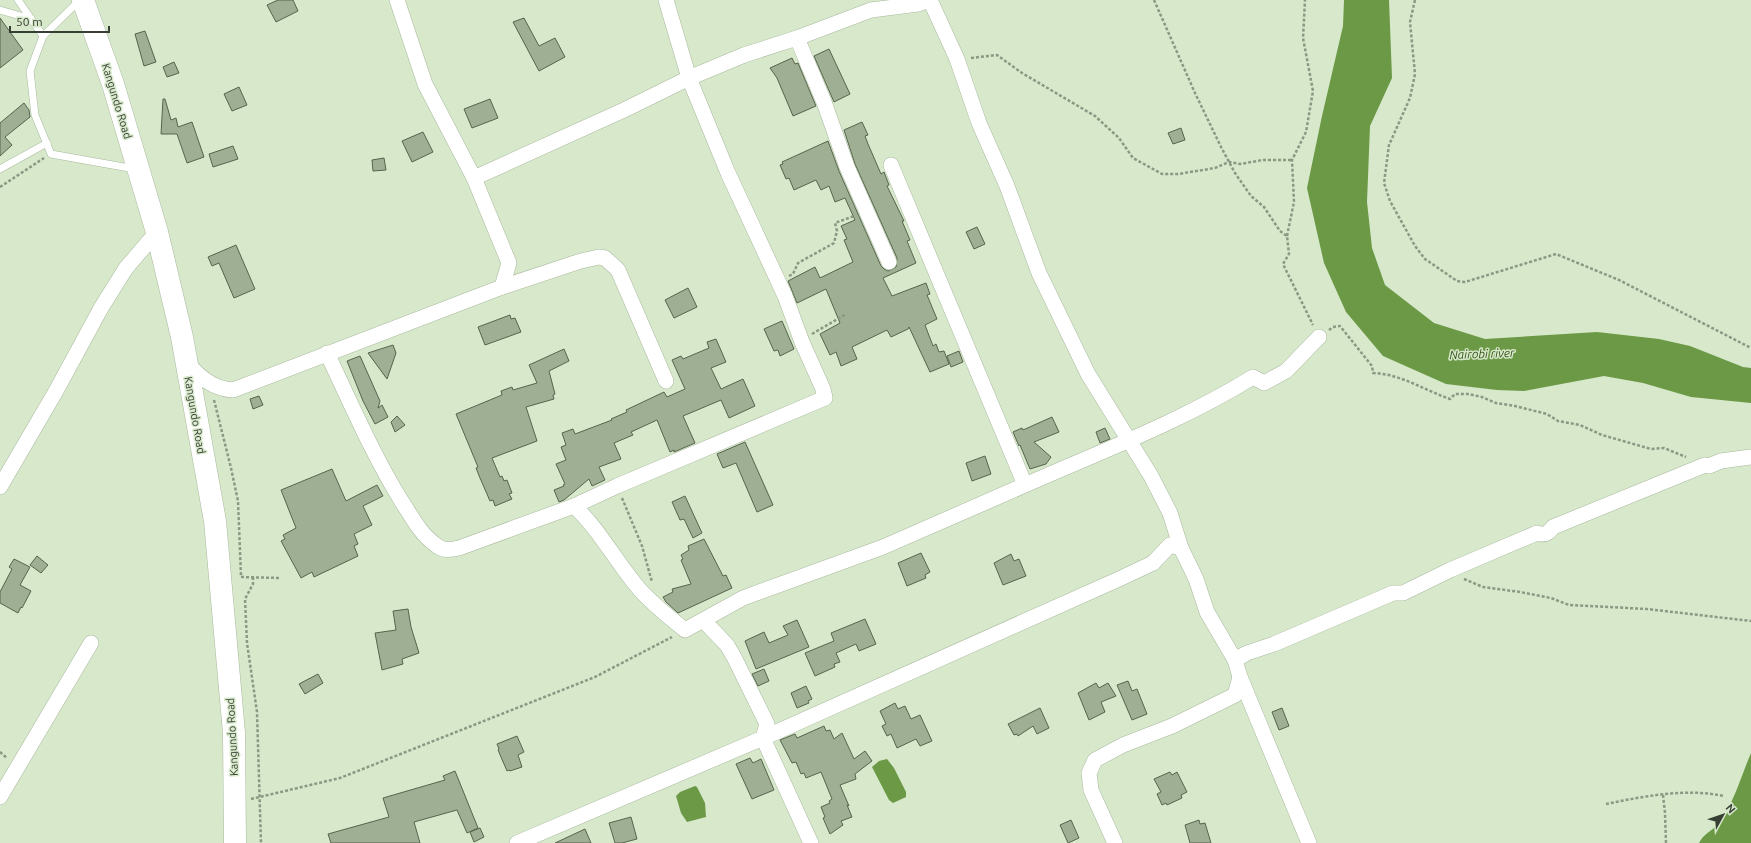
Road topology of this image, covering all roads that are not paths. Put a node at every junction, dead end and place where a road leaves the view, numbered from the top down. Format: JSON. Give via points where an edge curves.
{"nodes":[{"id":1,"x":18,"y":0,"type":"edge"},
{"id":2,"x":80,"y":0,"type":"edge"},
{"id":3,"x":83,"y":0,"type":"edge"},
{"id":4,"x":397,"y":0,"type":"edge"},
{"id":5,"x":666,"y":0,"type":"edge"},
{"id":6,"x":926,"y":0,"type":"edge"},
{"id":7,"x":0,"y":10,"type":"edge"},
{"id":8,"x":31,"y":19,"type":"junction"},
{"id":9,"x":43,"y":36,"type":"junction"},
{"id":10,"x":797,"y":38,"type":"junction"},
{"id":11,"x":689,"y":78,"type":"junction"},
{"id":12,"x":47,"y":144,"type":"junction"},
{"id":13,"x":891,"y":165,"type":"dead end"},
{"id":14,"x":0,"y":168,"type":"edge"},
{"id":15,"x":138,"y":170,"type":"junction"},
{"id":16,"x":474,"y":178,"type":"junction"},
{"id":17,"x":157,"y":232,"type":"junction"},
{"id":18,"x":889,"y":262,"type":"dead end"},
{"id":19,"x":502,"y":287,"type":"junction"},
{"id":20,"x":1319,"y":337,"type":"road end"},
{"id":21,"x":327,"y":353,"type":"junction"},
{"id":22,"x":186,"y":362,"type":"junction"},
{"id":23,"x":666,"y":381,"type":"dead end"},
{"id":24,"x":1128,"y":439,"type":"junction"},
{"id":25,"x":1751,"y":457,"type":"edge"},
{"id":26,"x":1025,"y":485,"type":"junction"},
{"id":27,"x":0,"y":487,"type":"edge"},
{"id":28,"x":574,"y":506,"type":"junction"},
{"id":29,"x":1181,"y":548,"type":"junction"},
{"id":30,"x":704,"y":621,"type":"junction"},
{"id":31,"x":91,"y":644,"type":"dead end"},
{"id":32,"x":1235,"y":660,"type":"junction"},
{"id":33,"x":1240,"y":677,"type":"junction"},
{"id":34,"x":763,"y":738,"type":"junction"},
{"id":35,"x":0,"y":797,"type":"edge"},
{"id":36,"x":235,"y":843,"type":"edge"},
{"id":37,"x":517,"y":843,"type":"edge"},
{"id":38,"x":811,"y":843,"type":"edge"},
{"id":39,"x":1115,"y":843,"type":"edge"},
{"id":40,"x":1309,"y":843,"type":"edge"}],
"edges":[{"from":1,"to":8,"type":"lane"},
{"from":2,"to":9,"type":"lane"},
{"from":3,"to":15,"type":"highway","name":"Kangundo Road","via":[[113,84]]},
{"from":4,"to":16,"type":"street","via":[[425,84]]},
{"from":5,"to":11,"type":"street"},
{"from":6,"to":10,"type":"street","via":[[870,10]]},
{"from":6,"to":24,"type":"street","via":[[957,59],[1038,273],[1088,374]]},
{"from":7,"to":8,"type":"lane"},
{"from":8,"to":9,"type":"lane"},
{"from":9,"to":12,"type":"lane","via":[[30,71],[35,115]]},
{"from":10,"to":11,"type":"street","via":[[744,55]]},
{"from":10,"to":18,"type":"street"},
{"from":11,"to":16,"type":"street"},
{"from":11,"to":28,"type":"street","via":[[728,173],[785,296],[825,398]]},
{"from":12,"to":14,"type":"lane"},
{"from":12,"to":15,"type":"lane","via":[[51,154]]},
{"from":13,"to":26,"type":"street"},
{"from":15,"to":17,"type":"highway","name":"Kangundo Road"},
{"from":16,"to":19,"type":"street","via":[[509,264]]},
{"from":17,"to":22,"type":"highway","name":"Kangundo Road"},
{"from":17,"to":27,"type":"street","via":[[126,268],[100,308],[56,392]]},
{"from":19,"to":21,"type":"street"},
{"from":19,"to":23,"type":"street","via":[[586,259],[605,258],[618,270]]},
{"from":20,"to":24,"type":"street","via":[[1286,371],[1264,383],[1253,377],[1194,410]]},
{"from":21,"to":22,"type":"street","via":[[233,390],[226,390],[200,378]]},
{"from":21,"to":28,"type":"street","via":[[382,470],[414,522],[437,546],[447,550],[458,548]]},
{"from":22,"to":36,"type":"highway","name":"Kangundo Road","via":[[215,521],[234,733]]},
{"from":24,"to":26,"type":"street"},
{"from":24,"to":29,"type":"street","via":[[1170,514]]},
{"from":25,"to":32,"type":"street","via":[[1705,465],[1553,527],[1549,533],[1537,533],[1403,593],[1393,593]]},
{"from":26,"to":30,"type":"street","via":[[883,547],[743,598]]},
{"from":28,"to":30,"type":"street","via":[[587,518],[641,591],[663,612],[685,630]]},
{"from":29,"to":32,"type":"street","via":[[1196,579],[1207,612]]},
{"from":29,"to":34,"type":"street","via":[[1170,545],[1153,563]]},
{"from":30,"to":34,"type":"street","via":[[727,645],[734,657],[767,724]]},
{"from":31,"to":35,"type":"street"},
{"from":32,"to":33,"type":"street"},
{"from":33,"to":39,"type":"street","via":[[1235,695],[1222,703],[1123,745],[1095,760],[1090,773],[1091,790]]},
{"from":33,"to":40,"type":"street"},
{"from":34,"to":37,"type":"street"},
{"from":34,"to":38,"type":"street"}]}
